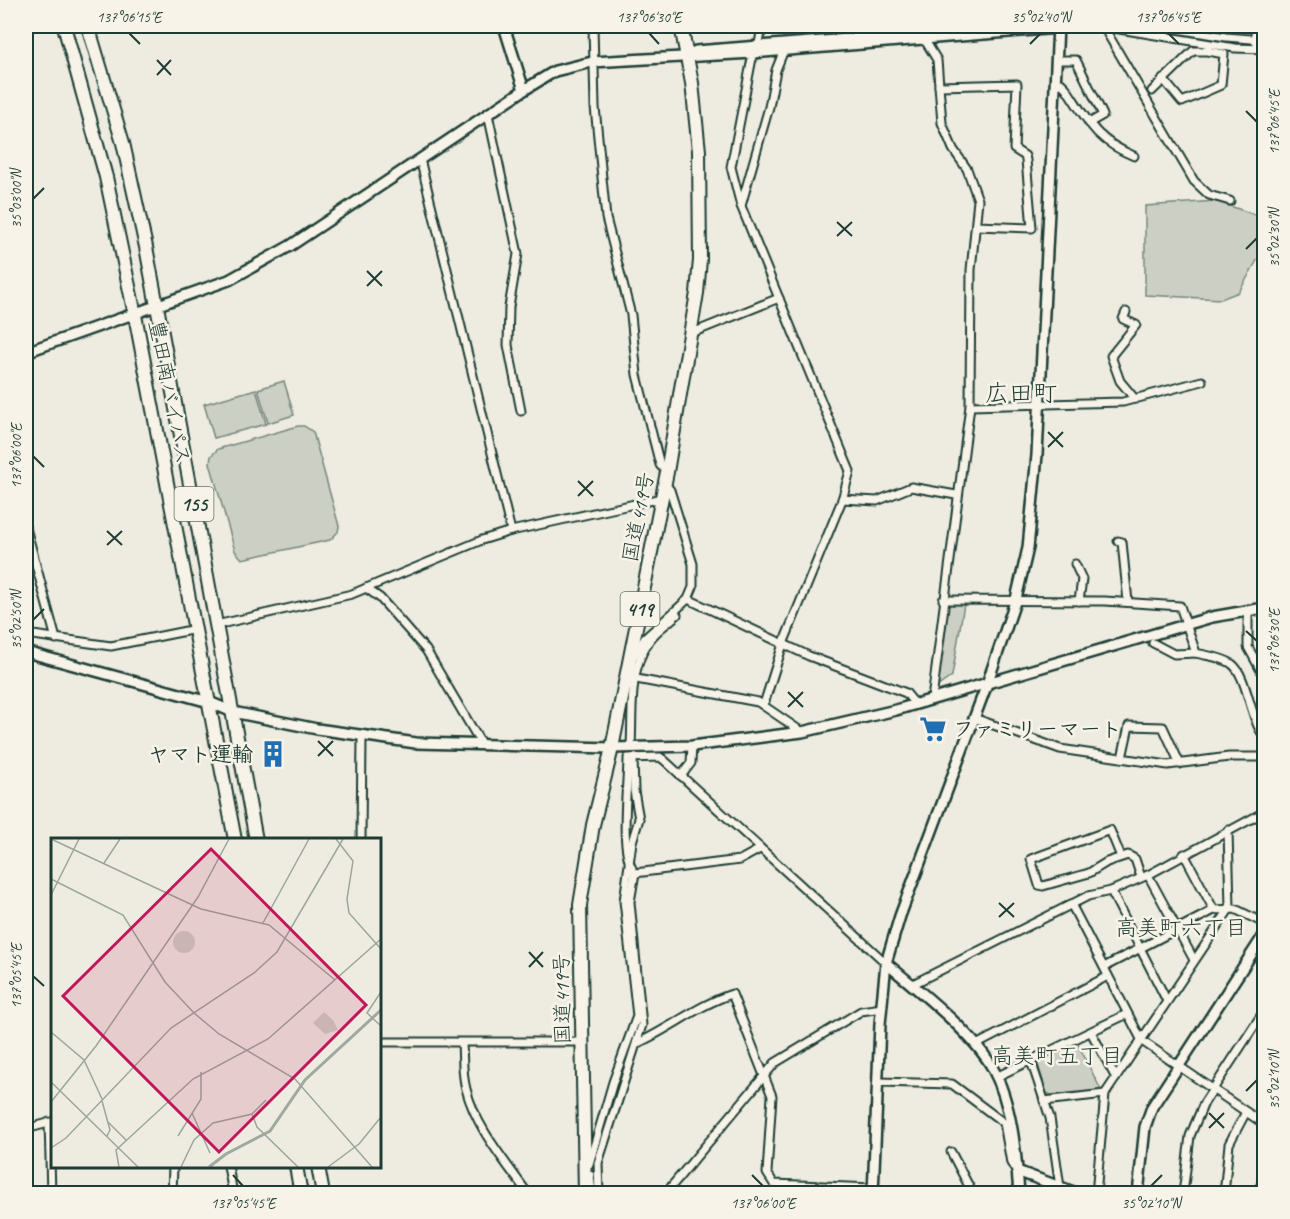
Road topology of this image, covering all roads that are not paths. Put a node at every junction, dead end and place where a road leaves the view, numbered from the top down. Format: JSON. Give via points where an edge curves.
{"nodes":[{"id":1,"x":64,"y":26,"type":"edge"},
{"id":2,"x":88,"y":26,"type":"edge"},
{"id":3,"x":504,"y":26,"type":"edge"},
{"id":4,"x":592,"y":26,"type":"edge"},
{"id":5,"x":681,"y":26,"type":"edge"},
{"id":6,"x":762,"y":26,"type":"edge"},
{"id":7,"x":887,"y":26,"type":"edge"},
{"id":8,"x":1017,"y":26,"type":"edge"},
{"id":9,"x":1089,"y":26,"type":"edge"},
{"id":10,"x":1102,"y":26,"type":"edge"},
{"id":11,"x":1159,"y":26,"type":"edge"},
{"id":12,"x":1254,"y":26,"type":"edge"},
{"id":13,"x":1058,"y":27,"type":"edge"},
{"id":14,"x":1179,"y":27,"type":"edge"},
{"id":15,"x":949,"y":28,"type":"edge"},
{"id":16,"x":1203,"y":29,"type":"edge"},
{"id":17,"x":900,"y":33,"type":"junction"},
{"id":18,"x":921,"y":39,"type":"junction"},
{"id":19,"x":1256,"y":39,"type":"junction"},
{"id":20,"x":1264,"y":40,"type":"edge"},
{"id":21,"x":1208,"y":43,"type":"junction"},
{"id":22,"x":759,"y":44,"type":"junction"},
{"id":23,"x":1261,"y":49,"type":"edge"},
{"id":24,"x":784,"y":50,"type":"junction"},
{"id":25,"x":1208,"y":51,"type":"junction"},
{"id":26,"x":753,"y":53,"type":"junction"},
{"id":27,"x":686,"y":56,"type":"junction"},
{"id":28,"x":1056,"y":60,"type":"junction"},
{"id":29,"x":592,"y":62,"type":"junction"},
{"id":30,"x":1163,"y":79,"type":"junction"},
{"id":31,"x":1055,"y":84,"type":"junction"},
{"id":32,"x":939,"y":86,"type":"junction"},
{"id":33,"x":524,"y":90,"type":"junction"},
{"id":34,"x":1152,"y":91,"type":"dead end"},
{"id":35,"x":488,"y":114,"type":"junction"},
{"id":36,"x":1089,"y":123,"type":"junction"},
{"id":37,"x":1134,"y":156,"type":"dead end"},
{"id":38,"x":420,"y":159,"type":"junction"},
{"id":39,"x":1230,"y":201,"type":"dead end"},
{"id":40,"x":741,"y":206,"type":"junction"},
{"id":41,"x":976,"y":226,"type":"junction"},
{"id":42,"x":779,"y":298,"type":"junction"},
{"id":43,"x":156,"y":308,"type":"junction"},
{"id":44,"x":1126,"y":312,"type":"dead end"},
{"id":45,"x":135,"y":315,"type":"junction"},
{"id":46,"x":692,"y":333,"type":"junction"},
{"id":47,"x":26,"y":352,"type":"edge"},
{"id":48,"x":1202,"y":381,"type":"dead end"},
{"id":49,"x":1135,"y":399,"type":"junction"},
{"id":50,"x":1038,"y":404,"type":"junction"},
{"id":51,"x":970,"y":406,"type":"junction"},
{"id":52,"x":521,"y":411,"type":"dead end"},
{"id":53,"x":665,"y":477,"type":"junction"},
{"id":54,"x":956,"y":495,"type":"junction"},
{"id":55,"x":662,"y":498,"type":"junction"},
{"id":56,"x":842,"y":499,"type":"junction"},
{"id":57,"x":26,"y":528,"type":"edge"},
{"id":58,"x":511,"y":531,"type":"junction"},
{"id":59,"x":1118,"y":541,"type":"dead end"},
{"id":60,"x":1075,"y":564,"type":"dead end"},
{"id":61,"x":366,"y":588,"type":"junction"},
{"id":62,"x":1016,"y":599,"type":"junction"},
{"id":63,"x":691,"y":600,"type":"junction"},
{"id":64,"x":943,"y":600,"type":"junction"},
{"id":65,"x":1079,"y":601,"type":"junction"},
{"id":66,"x":1128,"y":602,"type":"junction"},
{"id":67,"x":1264,"y":608,"type":"edge"},
{"id":68,"x":1248,"y":609,"type":"junction"},
{"id":69,"x":216,"y":625,"type":"junction"},
{"id":70,"x":1187,"y":625,"type":"junction"},
{"id":71,"x":196,"y":629,"type":"junction"},
{"id":72,"x":26,"y":634,"type":"edge"},
{"id":73,"x":56,"y":639,"type":"junction"},
{"id":74,"x":1153,"y":643,"type":"dead end"},
{"id":75,"x":783,"y":644,"type":"junction"},
{"id":76,"x":26,"y":652,"type":"edge"},
{"id":77,"x":1196,"y":653,"type":"junction"},
{"id":78,"x":629,"y":663,"type":"junction"},
{"id":79,"x":1264,"y":676,"type":"edge"},
{"id":80,"x":630,"y":677,"type":"junction"},
{"id":81,"x":987,"y":684,"type":"junction"},
{"id":82,"x":932,"y":699,"type":"junction"},
{"id":83,"x":209,"y":702,"type":"junction"},
{"id":84,"x":764,"y":704,"type":"junction"},
{"id":85,"x":915,"y":704,"type":"junction"},
{"id":86,"x":232,"y":711,"type":"junction"},
{"id":87,"x":974,"y":718,"type":"junction"},
{"id":88,"x":802,"y":732,"type":"junction"},
{"id":89,"x":1264,"y":736,"type":"edge"},
{"id":90,"x":362,"y":737,"type":"junction"},
{"id":91,"x":482,"y":745,"type":"junction"},
{"id":92,"x":631,"y":746,"type":"junction"},
{"id":93,"x":692,"y":746,"type":"junction"},
{"id":94,"x":612,"y":748,"type":"junction"},
{"id":95,"x":1264,"y":756,"type":"edge"},
{"id":96,"x":633,"y":758,"type":"junction"},
{"id":97,"x":1122,"y":758,"type":"junction"},
{"id":98,"x":1180,"y":764,"type":"junction"},
{"id":99,"x":1264,"y":765,"type":"edge"},
{"id":100,"x":681,"y":776,"type":"junction"},
{"id":101,"x":1264,"y":812,"type":"edge"},
{"id":102,"x":1228,"y":830,"type":"junction"},
{"id":103,"x":235,"y":838,"type":"edge"},
{"id":104,"x":256,"y":838,"type":"edge"},
{"id":105,"x":361,"y":838,"type":"edge"},
{"id":106,"x":760,"y":849,"type":"junction"},
{"id":107,"x":1184,"y":854,"type":"junction"},
{"id":108,"x":1121,"y":857,"type":"junction"},
{"id":109,"x":629,"y":866,"type":"junction"},
{"id":110,"x":634,"y":873,"type":"junction"},
{"id":111,"x":1145,"y":876,"type":"junction"},
{"id":112,"x":1111,"y":891,"type":"junction"},
{"id":113,"x":1071,"y":904,"type":"junction"},
{"id":114,"x":1230,"y":908,"type":"junction"},
{"id":115,"x":1214,"y":910,"type":"junction"},
{"id":116,"x":1264,"y":923,"type":"edge"},
{"id":117,"x":1177,"y":930,"type":"junction"},
{"id":118,"x":1264,"y":935,"type":"edge"},
{"id":119,"x":1140,"y":949,"type":"junction"},
{"id":120,"x":1194,"y":960,"type":"junction"},
{"id":121,"x":886,"y":963,"type":"junction"},
{"id":122,"x":1104,"y":967,"type":"junction"},
{"id":123,"x":1108,"y":976,"type":"junction"},
{"id":124,"x":912,"y":985,"type":"junction"},
{"id":125,"x":1167,"y":1001,"type":"junction"},
{"id":126,"x":882,"y":1008,"type":"junction"},
{"id":127,"x":1264,"y":1011,"type":"edge"},
{"id":128,"x":1127,"y":1014,"type":"junction"},
{"id":129,"x":1091,"y":1032,"type":"junction"},
{"id":130,"x":1142,"y":1041,"type":"junction"},
{"id":131,"x":381,"y":1042,"type":"edge"},
{"id":132,"x":462,"y":1042,"type":"junction"},
{"id":133,"x":582,"y":1042,"type":"junction"},
{"id":134,"x":638,"y":1043,"type":"junction"},
{"id":135,"x":976,"y":1045,"type":"junction"},
{"id":136,"x":1031,"y":1061,"type":"junction"},
{"id":137,"x":1177,"y":1065,"type":"junction"},
{"id":138,"x":763,"y":1074,"type":"junction"},
{"id":139,"x":996,"y":1077,"type":"junction"},
{"id":140,"x":1116,"y":1078,"type":"junction"},
{"id":141,"x":879,"y":1082,"type":"junction"},
{"id":142,"x":1213,"y":1089,"type":"junction"},
{"id":143,"x":1106,"y":1094,"type":"junction"},
{"id":144,"x":1044,"y":1101,"type":"junction"},
{"id":145,"x":1246,"y":1112,"type":"junction"},
{"id":146,"x":51,"y":1122,"type":"edge"},
{"id":147,"x":1264,"y":1124,"type":"edge"},
{"id":148,"x":26,"y":1129,"type":"edge"},
{"id":149,"x":951,"y":1152,"type":"dead end"},
{"id":150,"x":1264,"y":1159,"type":"edge"},
{"id":151,"x":173,"y":1168,"type":"edge"},
{"id":152,"x":228,"y":1168,"type":"edge"},
{"id":153,"x":296,"y":1168,"type":"edge"},
{"id":154,"x":318,"y":1168,"type":"edge"},
{"id":155,"x":1017,"y":1171,"type":"junction"},
{"id":156,"x":846,"y":1190,"type":"edge"},
{"id":157,"x":1060,"y":1190,"type":"edge"},
{"id":158,"x":873,"y":1191,"type":"edge"},
{"id":159,"x":51,"y":1194,"type":"edge"},
{"id":160,"x":172,"y":1194,"type":"edge"},
{"id":161,"x":232,"y":1194,"type":"edge"},
{"id":162,"x":301,"y":1194,"type":"edge"},
{"id":163,"x":323,"y":1194,"type":"edge"},
{"id":164,"x":528,"y":1194,"type":"edge"},
{"id":165,"x":585,"y":1194,"type":"edge"},
{"id":166,"x":592,"y":1194,"type":"edge"},
{"id":167,"x":599,"y":1194,"type":"edge"},
{"id":168,"x":665,"y":1194,"type":"edge"},
{"id":169,"x":972,"y":1194,"type":"edge"},
{"id":170,"x":1019,"y":1194,"type":"edge"},
{"id":171,"x":1079,"y":1194,"type":"edge"},
{"id":172,"x":1096,"y":1194,"type":"edge"},
{"id":173,"x":1138,"y":1194,"type":"edge"},
{"id":174,"x":1183,"y":1194,"type":"edge"},
{"id":175,"x":1224,"y":1194,"type":"edge"},
{"id":176,"x":1261,"y":1194,"type":"edge"}],
"edges":[{"from":1,"to":45,"type":"highway","name":"豊田南バイパス","number":"155","via":[[106,177]]},
{"from":2,"to":43,"type":"highway","name":"豊田南バイパス","number":"155","via":[[129,170]]},
{"from":3,"to":33,"type":"street"},
{"from":4,"to":29,"type":"street"},
{"from":5,"to":27,"type":"highway","name":"国道419号","number":"419"},
{"from":6,"to":22,"type":"street"},
{"from":7,"to":17,"type":"street"},
{"from":8,"to":15,"type":"street"},
{"from":9,"to":13,"type":"street"},
{"from":10,"to":21,"type":"street"},
{"from":10,"to":39,"type":"street","via":[[1194,181],[1209,195]]},
{"from":11,"to":14,"type":"street"},
{"from":12,"to":19,"type":"street"},
{"from":13,"to":18,"type":"street"},
{"from":13,"to":28,"type":"street"},
{"from":14,"to":16,"type":"street"},
{"from":15,"to":17,"type":"street"},
{"from":16,"to":19,"type":"street"},
{"from":16,"to":21,"type":"street"},
{"from":17,"to":18,"type":"street"},
{"from":17,"to":22,"type":"street"},
{"from":18,"to":24,"type":"street"},
{"from":18,"to":32,"type":"street","via":[[937,60]]},
{"from":19,"to":20,"type":"street"},
{"from":19,"to":23,"type":"street"},
{"from":21,"to":23,"type":"street"},
{"from":21,"to":25,"type":"street"},
{"from":22,"to":26,"type":"street"},
{"from":22,"to":27,"type":"street","via":[[696,51]]},
{"from":24,"to":26,"type":"street"},
{"from":24,"to":40,"type":"street"},
{"from":25,"to":30,"type":"street","via":[[1193,51]]},
{"from":25,"to":30,"type":"street","via":[[1224,54],[1221,85],[1182,102]]},
{"from":26,"to":27,"type":"street"},
{"from":26,"to":40,"type":"street","via":[[731,167]]},
{"from":27,"to":29,"type":"street"},
{"from":27,"to":46,"type":"highway","name":"国道419号","number":"419","via":[[699,151],[700,260]]},
{"from":28,"to":31,"type":"street"},
{"from":28,"to":36,"type":"street","via":[[1076,60],[1103,115]]},
{"from":29,"to":33,"type":"street","via":[[555,71]]},
{"from":29,"to":53,"type":"street","via":[[606,219],[631,315],[638,375]]},
{"from":30,"to":34,"type":"street"},
{"from":31,"to":36,"type":"street","via":[[1066,88]]},
{"from":31,"to":50,"type":"street"},
{"from":32,"to":41,"type":"street","via":[[946,137],[968,170],[978,200]]},
{"from":32,"to":41,"type":"street","via":[[1017,84],[1014,149],[1026,160],[1032,228]]},
{"from":33,"to":35,"type":"street"},
{"from":35,"to":38,"type":"street"},
{"from":35,"to":52,"type":"street","via":[[518,254],[509,307],[508,345]]},
{"from":36,"to":37,"type":"street","via":[[1110,146]]},
{"from":38,"to":43,"type":"street","via":[[290,246],[211,288]]},
{"from":38,"to":58,"type":"street"},
{"from":40,"to":42,"type":"street"},
{"from":41,"to":51,"type":"street","via":[[971,270]]},
{"from":42,"to":46,"type":"street"},
{"from":42,"to":56,"type":"street","via":[[848,464],[850,471]]},
{"from":43,"to":45,"type":"street"},
{"from":43,"to":69,"type":"highway","name":"豊田南バイパス","number":"155"},
{"from":44,"to":49,"type":"street","via":[[1123,319],[1136,325],[1111,356],[1120,381]]},
{"from":45,"to":47,"type":"street"},
{"from":45,"to":71,"type":"highway","name":"豊田南バイパス","number":"155"},
{"from":46,"to":53,"type":"highway","name":"国道419号","number":"419"},
{"from":48,"to":49,"type":"street"},
{"from":49,"to":50,"type":"street"},
{"from":50,"to":51,"type":"street"},
{"from":50,"to":62,"type":"street","via":[[1028,548]]},
{"from":51,"to":54,"type":"street"},
{"from":53,"to":55,"type":"highway","name":"国道419号","number":"419"},
{"from":53,"to":63,"type":"street","via":[[693,564]]},
{"from":54,"to":56,"type":"street","via":[[911,487],[877,501]]},
{"from":54,"to":64,"type":"street"},
{"from":55,"to":58,"type":"street"},
{"from":55,"to":78,"type":"highway","name":"国道419号","number":"419"},
{"from":56,"to":75,"type":"street"},
{"from":57,"to":73,"type":"street"},
{"from":58,"to":61,"type":"street"},
{"from":59,"to":66,"type":"street","via":[[1122,542]]},
{"from":60,"to":65,"type":"street","via":[[1082,579]]},
{"from":61,"to":69,"type":"street"},
{"from":61,"to":91,"type":"street","via":[[380,598],[426,650]]},
{"from":62,"to":64,"type":"street"},
{"from":62,"to":65,"type":"street"},
{"from":62,"to":81,"type":"street"},
{"from":63,"to":75,"type":"street"},
{"from":63,"to":78,"type":"street","via":[[645,638]]},
{"from":63,"to":80,"type":"street","via":[[648,642]]},
{"from":64,"to":82,"type":"street"},
{"from":65,"to":66,"type":"street"},
{"from":66,"to":70,"type":"street","via":[[1180,606]]},
{"from":67,"to":68,"type":"street"},
{"from":68,"to":70,"type":"street"},
{"from":68,"to":79,"type":"street","via":[[1248,647]]},
{"from":69,"to":86,"type":"highway","name":"豊田南バイパス","number":"155"},
{"from":70,"to":77,"type":"street"},
{"from":70,"to":81,"type":"street"},
{"from":71,"to":73,"type":"street","via":[[111,646]]},
{"from":71,"to":83,"type":"highway","name":"豊田南バイパス","number":"155"},
{"from":72,"to":73,"type":"street"},
{"from":74,"to":77,"type":"street","via":[[1174,654]]},
{"from":75,"to":84,"type":"street"},
{"from":75,"to":85,"type":"street","via":[[906,693]]},
{"from":76,"to":83,"type":"street"},
{"from":77,"to":89,"type":"street","via":[[1234,665],[1256,726]]},
{"from":78,"to":80,"type":"highway","name":"国道419号","number":"419"},
{"from":80,"to":84,"type":"street"},
{"from":80,"to":92,"type":"street"},
{"from":80,"to":94,"type":"highway","name":"国道419号","number":"419"},
{"from":81,"to":82,"type":"street"},
{"from":81,"to":87,"type":"street"},
{"from":82,"to":85,"type":"street"},
{"from":83,"to":86,"type":"street"},
{"from":83,"to":103,"type":"highway","name":"豊田南バイパス","number":"155"},
{"from":84,"to":88,"type":"street"},
{"from":85,"to":88,"type":"street"},
{"from":86,"to":90,"type":"street"},
{"from":86,"to":104,"type":"highway","name":"豊田南バイパス","number":"155"},
{"from":87,"to":97,"type":"street","via":[[1060,749]]},
{"from":87,"to":121,"type":"street"},
{"from":88,"to":93,"type":"street"},
{"from":90,"to":91,"type":"street"},
{"from":90,"to":105,"type":"street"},
{"from":91,"to":94,"type":"street"},
{"from":92,"to":93,"type":"street"},
{"from":92,"to":94,"type":"street"},
{"from":93,"to":100,"type":"street","via":[[691,763]]},
{"from":94,"to":133,"type":"highway","name":"国道419号","number":"419","via":[[592,825],[580,905]]},
{"from":95,"to":98,"type":"street"},
{"from":95,"to":99,"type":"street"},
{"from":96,"to":100,"type":"street","via":[[660,758]]},
{"from":96,"to":109,"type":"street","via":[[639,819]]},
{"from":96,"to":109,"type":"street","via":[[628,758]]},
{"from":97,"to":98,"type":"street"},
{"from":97,"to":98,"type":"street","via":[[1129,726],[1163,727]]},
{"from":100,"to":106,"type":"street"},
{"from":101,"to":102,"type":"street"},
{"from":102,"to":107,"type":"street"},
{"from":102,"to":114,"type":"street"},
{"from":106,"to":110,"type":"street","via":[[740,861]]},
{"from":106,"to":121,"type":"street"},
{"from":107,"to":111,"type":"street"},
{"from":107,"to":115,"type":"street"},
{"from":108,"to":108,"type":"street","via":[[1089,873],[1043,886],[1039,885],[1031,859],[1110,830]]},
{"from":108,"to":111,"type":"street","via":[[1131,855]]},
{"from":109,"to":110,"type":"street"},
{"from":109,"to":166,"type":"street","via":[[624,901],[637,1016],[589,1159]]},
{"from":110,"to":134,"type":"street","via":[[630,902],[642,1013]]},
{"from":111,"to":112,"type":"street"},
{"from":111,"to":117,"type":"street"},
{"from":112,"to":113,"type":"street"},
{"from":112,"to":119,"type":"street"},
{"from":113,"to":122,"type":"street"},
{"from":113,"to":124,"type":"street"},
{"from":114,"to":115,"type":"street"},
{"from":114,"to":116,"type":"street"},
{"from":114,"to":120,"type":"street"},
{"from":115,"to":117,"type":"street"},
{"from":117,"to":119,"type":"street"},
{"from":117,"to":120,"type":"street"},
{"from":118,"to":137,"type":"street"},
{"from":119,"to":122,"type":"street"},
{"from":119,"to":125,"type":"street"},
{"from":120,"to":125,"type":"street"},
{"from":121,"to":124,"type":"street"},
{"from":121,"to":126,"type":"street"},
{"from":122,"to":123,"type":"street"},
{"from":123,"to":128,"type":"street"},
{"from":123,"to":135,"type":"street"},
{"from":124,"to":135,"type":"street"},
{"from":125,"to":130,"type":"street"},
{"from":126,"to":138,"type":"street","via":[[861,1011]]},
{"from":126,"to":141,"type":"street"},
{"from":127,"to":142,"type":"street"},
{"from":128,"to":129,"type":"street"},
{"from":128,"to":130,"type":"street"},
{"from":129,"to":136,"type":"street"},
{"from":129,"to":140,"type":"street"},
{"from":130,"to":137,"type":"street"},
{"from":130,"to":140,"type":"street"},
{"from":131,"to":132,"type":"street"},
{"from":132,"to":133,"type":"street"},
{"from":132,"to":164,"type":"street","via":[[470,1103]]},
{"from":133,"to":165,"type":"highway","name":"国道419号","number":"419"},
{"from":134,"to":138,"type":"street","via":[[707,1002],[732,994]]},
{"from":134,"to":167,"type":"street","via":[[598,1163]]},
{"from":135,"to":139,"type":"street"},
{"from":136,"to":139,"type":"street"},
{"from":136,"to":144,"type":"street"},
{"from":137,"to":142,"type":"street"},
{"from":137,"to":173,"type":"street","via":[[1152,1107],[1146,1126]]},
{"from":138,"to":156,"type":"street","via":[[772,1096],[767,1173],[774,1184]]},
{"from":138,"to":168,"type":"street"},
{"from":139,"to":155,"type":"street","via":[[1011,1125]]},
{"from":140,"to":143,"type":"street"},
{"from":141,"to":155,"type":"street","via":[[952,1084],[1004,1123],[1011,1163]]},
{"from":141,"to":158,"type":"street"},
{"from":142,"to":145,"type":"street"},
{"from":142,"to":174,"type":"street","via":[[1190,1136]]},
{"from":143,"to":144,"type":"street"},
{"from":143,"to":172,"type":"street"},
{"from":144,"to":157,"type":"street"},
{"from":145,"to":147,"type":"street"},
{"from":145,"to":175,"type":"street","via":[[1229,1144]]},
{"from":146,"to":148,"type":"street"},
{"from":146,"to":159,"type":"street"},
{"from":149,"to":169,"type":"street"},
{"from":150,"to":176,"type":"street"},
{"from":151,"to":160,"type":"street"},
{"from":152,"to":161,"type":"street"},
{"from":153,"to":162,"type":"highway"},
{"from":154,"to":163,"type":"highway"},
{"from":155,"to":157,"type":"street"},
{"from":155,"to":170,"type":"street"},
{"from":156,"to":158,"type":"street"},
{"from":157,"to":171,"type":"street"}]}
